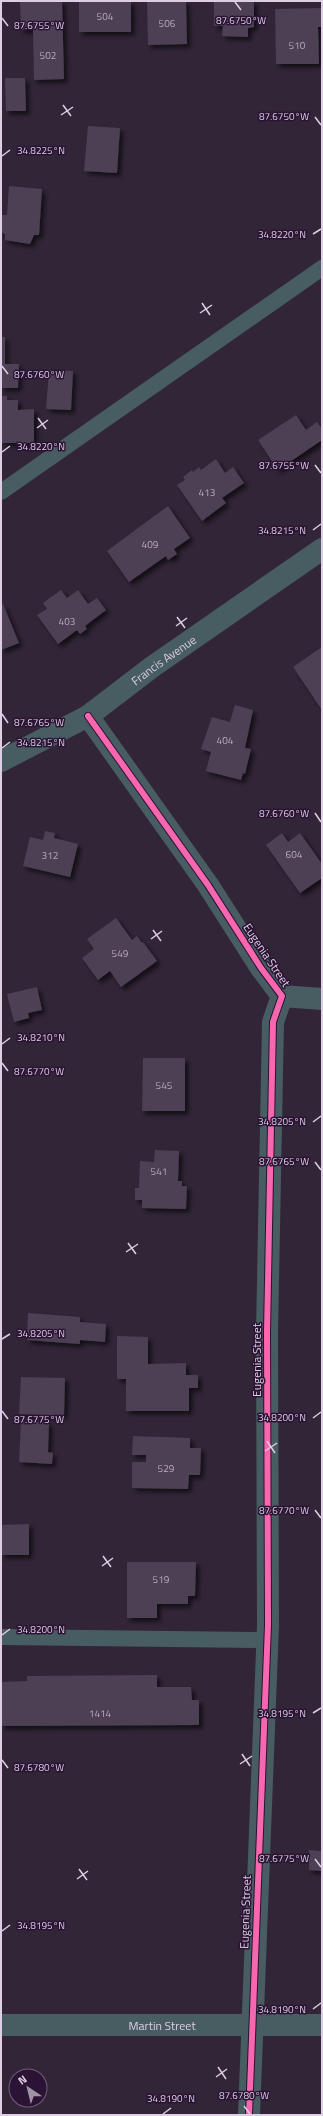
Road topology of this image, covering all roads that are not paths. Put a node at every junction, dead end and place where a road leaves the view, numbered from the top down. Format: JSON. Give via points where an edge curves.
{"nodes":[{"id":1,"x":322,"y":268,"type":"edge"},
{"id":2,"x":1,"y":492,"type":"edge"},
{"id":3,"x":322,"y":550,"type":"edge"},
{"id":4,"x":88,"y":716,"type":"junction"},
{"id":5,"x":1,"y":761,"type":"edge"},
{"id":6,"x":282,"y":996,"type":"junction"},
{"id":7,"x":322,"y":999,"type":"edge"},
{"id":8,"x":1,"y":1637,"type":"edge"},
{"id":9,"x":268,"y":1640,"type":"junction"},
{"id":10,"x":1,"y":2025,"type":"edge"},
{"id":11,"x":252,"y":2025,"type":"junction"},
{"id":12,"x":322,"y":2025,"type":"edge"},
{"id":13,"x":249,"y":2115,"type":"edge"}],
"edges":[{"from":1,"to":2,"type":"lane"},
{"from":3,"to":4,"type":"street","name":"Francis Avenue","via":[[152,667]]},
{"from":4,"to":5,"type":"street","name":"Francis Avenue"},
{"from":4,"to":6,"type":"street","name":"Eugenia Street"},
{"from":6,"to":7,"type":"street"},
{"from":6,"to":9,"type":"street","name":"Eugenia Street","via":[[273,1022],[267,1332]]},
{"from":8,"to":9,"type":"lane"},
{"from":9,"to":11,"type":"street","name":"Eugenia Street"},
{"from":10,"to":11,"type":"street","name":"Martin Street"},
{"from":11,"to":12,"type":"street","name":"Martin Street"},
{"from":11,"to":13,"type":"street","name":"Eugenia Street"}]}
